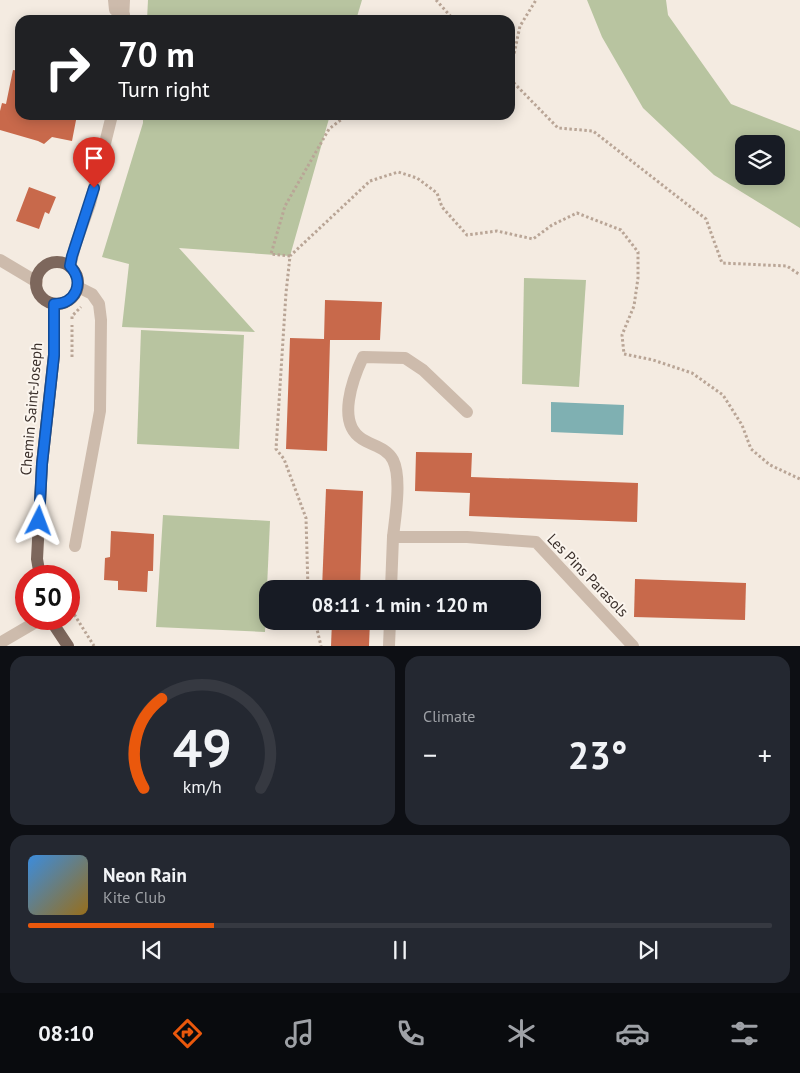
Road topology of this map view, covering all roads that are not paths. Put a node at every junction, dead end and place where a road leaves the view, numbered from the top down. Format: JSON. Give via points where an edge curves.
{"nodes":[{"id":1,"x":114,"y":0,"type":"edge"},
{"id":2,"x":124,"y":0,"type":"edge"},
{"id":3,"x":120,"y":15,"type":"edge"},
{"id":4,"x":124,"y":15,"type":"edge"},
{"id":5,"x":111,"y":120,"type":"edge"},
{"id":6,"x":0,"y":260,"type":"edge"},
{"id":7,"x":70,"y":266,"type":"junction"},
{"id":8,"x":36,"y":282,"type":"junction"},
{"id":9,"x":78,"y":287,"type":"junction"},
{"id":10,"x":54,"y":304,"type":"junction"},
{"id":11,"x":466,"y":412,"type":"dead end"},
{"id":12,"x":393,"y":537,"type":"junction"},
{"id":13,"x":75,"y":546,"type":"dead end"},
{"id":14,"x":38,"y":565,"type":"edge"},
{"id":15,"x":391,"y":580,"type":"edge"},
{"id":16,"x":23,"y":630,"type":"edge"},
{"id":17,"x":57,"y":630,"type":"edge"},
{"id":18,"x":390,"y":630,"type":"edge"},
{"id":19,"x":0,"y":644,"type":"edge"},
{"id":20,"x":68,"y":646,"type":"edge"},
{"id":21,"x":389,"y":646,"type":"edge"},
{"id":22,"x":633,"y":646,"type":"edge"}],
"edges":[{"from":1,"to":3,"type":"street","via":[[114,10]]},
{"from":2,"to":4,"type":"street"},
{"from":5,"to":7,"type":"street","via":[[90,204]]},
{"from":6,"to":8,"type":"street"},
{"from":7,"to":8,"type":"main road","via":[[58,262],[46,265]]},
{"from":7,"to":9,"type":"main road","via":[[77,276]]},
{"from":8,"to":10,"type":"main road","via":[[39,294]]},
{"from":9,"to":10,"type":"main road","via":[[72,298]]},
{"from":9,"to":13,"type":"street","via":[[92,294],[99,304],[100,411]]},
{"from":10,"to":14,"type":"main road","name":"Chemin Saint-Joseph","via":[[54,355],[42,464]]},
{"from":11,"to":12,"type":"street","via":[[423,370],[405,358],[363,357],[352,380],[348,414],[360,438],[389,453],[394,463],[397,497]]},
{"from":12,"to":15,"type":"street"},
{"from":12,"to":22,"type":"street","name":"Les Pins Parasols","via":[[467,537],[536,542]]},
{"from":16,"to":19,"type":"street"},
{"from":17,"to":20,"type":"main road"},
{"from":18,"to":21,"type":"street"}]}
